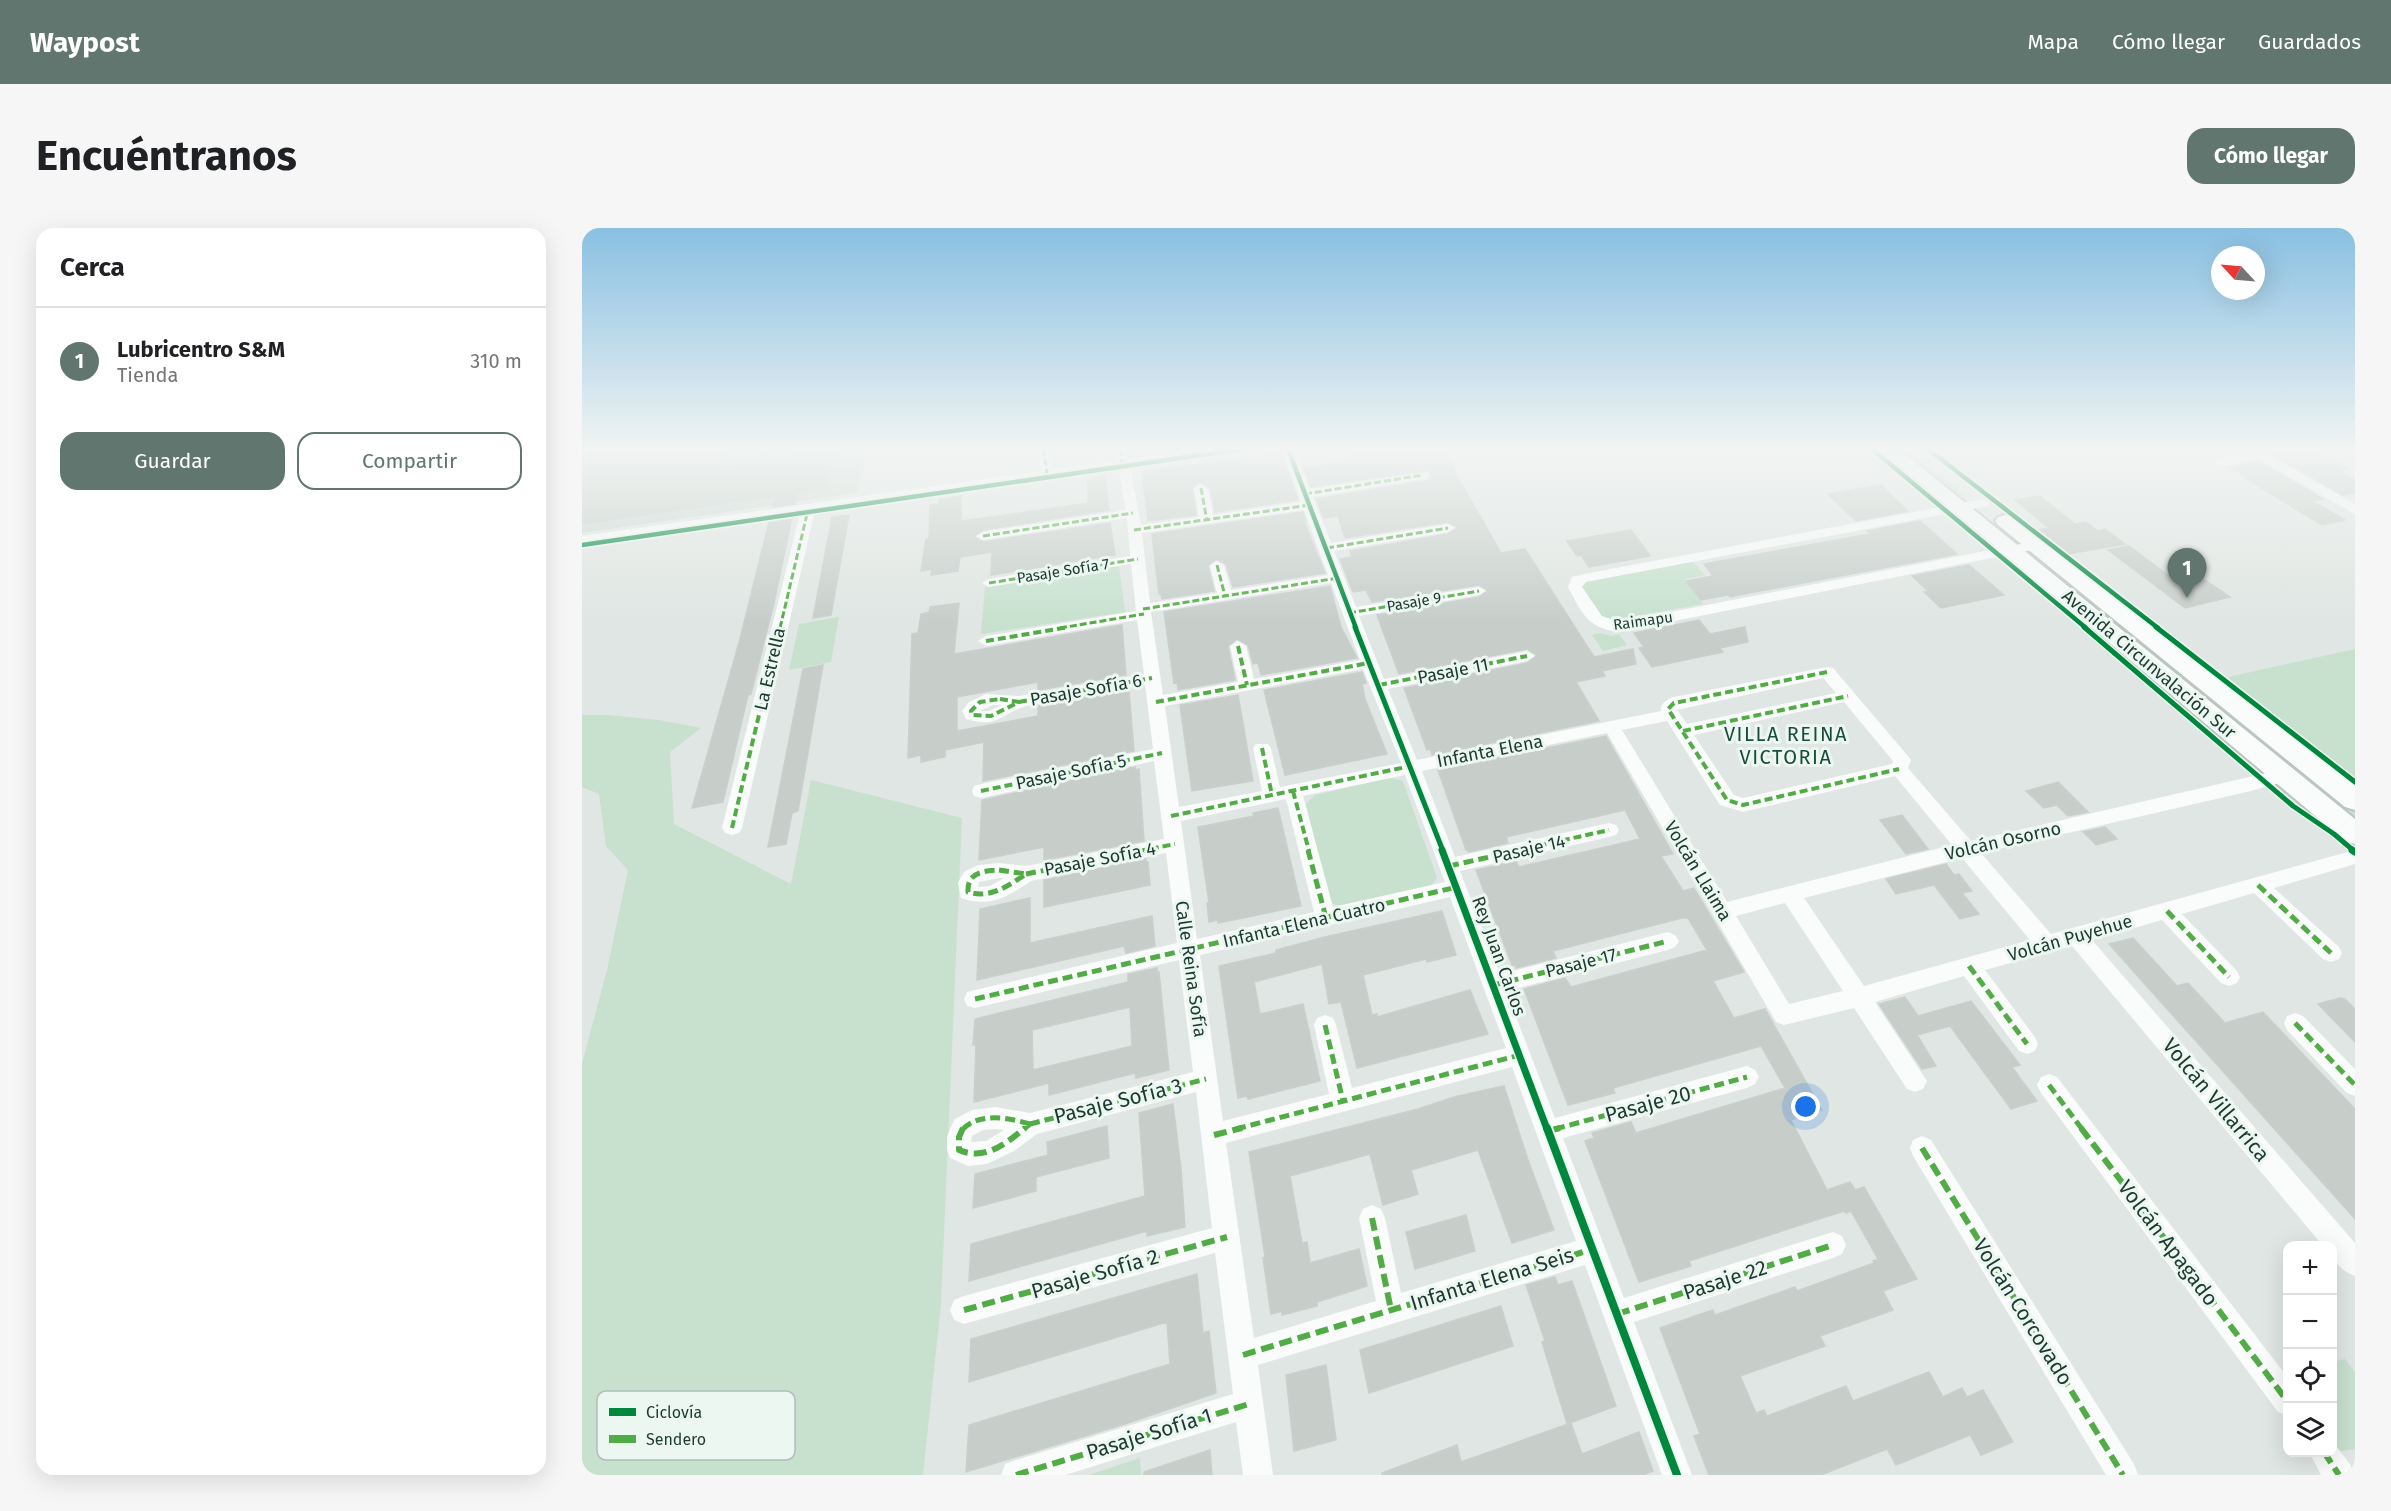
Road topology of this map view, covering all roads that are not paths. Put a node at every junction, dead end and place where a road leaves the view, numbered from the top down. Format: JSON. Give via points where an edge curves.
{"nodes":[{"id":1,"x":827,"y":507,"type":"edge"},
{"id":2,"x":1131,"y":507,"type":"edge"},
{"id":3,"x":1204,"y":507,"type":"edge"},
{"id":4,"x":1273,"y":507,"type":"edge"},
{"id":5,"x":1311,"y":507,"type":"edge"},
{"id":6,"x":1959,"y":507,"type":"edge"},
{"id":7,"x":1973,"y":507,"type":"edge"},
{"id":8,"x":1975,"y":507,"type":"edge"},
{"id":9,"x":808,"y":510,"type":"junction"},
{"id":10,"x":1134,"y":521,"type":"junction"},
{"id":11,"x":1207,"y":521,"type":"junction"},
{"id":12,"x":1448,"y":528,"type":"dead end"},
{"id":13,"x":983,"y":536,"type":"dead end"},
{"id":14,"x":582,"y":541,"type":"edge"},
{"id":15,"x":2037,"y":545,"type":"junction"},
{"id":16,"x":1327,"y":548,"type":"junction"},
{"id":17,"x":2011,"y":550,"type":"junction"},
{"id":18,"x":1138,"y":559,"type":"junction"},
{"id":19,"x":1217,"y":565,"type":"dead end"},
{"id":20,"x":1338,"y":578,"type":"junction"},
{"id":21,"x":989,"y":584,"type":"dead end"},
{"id":22,"x":1479,"y":591,"type":"dead end"},
{"id":23,"x":1225,"y":596,"type":"junction"},
{"id":24,"x":1143,"y":612,"type":"junction"},
{"id":25,"x":1349,"y":613,"type":"junction"},
{"id":26,"x":986,"y":640,"type":"dead end"},
{"id":27,"x":1238,"y":646,"type":"dead end"},
{"id":28,"x":1527,"y":656,"type":"dead end"},
{"id":29,"x":1369,"y":663,"type":"junction"},
{"id":30,"x":1152,"y":678,"type":"junction"},
{"id":31,"x":1247,"y":685,"type":"junction"},
{"id":32,"x":1379,"y":685,"type":"junction"},
{"id":33,"x":1848,"y":696,"type":"junction"},
{"id":34,"x":1019,"y":702,"type":"dead end"},
{"id":35,"x":1155,"y":702,"type":"junction"},
{"id":36,"x":1672,"y":714,"type":"junction"},
{"id":37,"x":1612,"y":727,"type":"junction"},
{"id":38,"x":1683,"y":731,"type":"junction"},
{"id":39,"x":1262,"y":748,"type":"dead end"},
{"id":40,"x":1162,"y":753,"type":"junction"},
{"id":41,"x":1411,"y":766,"type":"junction"},
{"id":42,"x":1899,"y":769,"type":"junction"},
{"id":43,"x":2284,"y":775,"type":"junction"},
{"id":44,"x":981,"y":791,"type":"dead end"},
{"id":45,"x":1293,"y":791,"type":"junction"},
{"id":46,"x":1272,"y":795,"type":"junction"},
{"id":47,"x":2355,"y":800,"type":"edge"},
{"id":48,"x":1171,"y":816,"type":"junction"},
{"id":49,"x":732,"y":828,"type":"dead end"},
{"id":50,"x":1609,"y":831,"type":"dead end"},
{"id":51,"x":2355,"y":834,"type":"edge"},
{"id":52,"x":1175,"y":844,"type":"junction"},
{"id":53,"x":1967,"y":849,"type":"junction"},
{"id":54,"x":2355,"y":857,"type":"edge"},
{"id":55,"x":1449,"y":866,"type":"junction"},
{"id":56,"x":1026,"y":874,"type":"dead end"},
{"id":57,"x":2258,"y":885,"type":"junction"},
{"id":58,"x":1457,"y":887,"type":"junction"},
{"id":59,"x":1790,"y":894,"type":"junction"},
{"id":60,"x":1722,"y":911,"type":"junction"},
{"id":61,"x":2167,"y":911,"type":"junction"},
{"id":62,"x":1326,"y":918,"type":"junction"},
{"id":63,"x":2076,"y":936,"type":"junction"},
{"id":64,"x":1668,"y":941,"type":"dead end"},
{"id":65,"x":2048,"y":945,"type":"junction"},
{"id":66,"x":1189,"y":949,"type":"junction"},
{"id":67,"x":2331,"y":954,"type":"dead end"},
{"id":68,"x":1969,"y":966,"type":"junction"},
{"id":69,"x":2229,"y":977,"type":"dead end"},
{"id":70,"x":1494,"y":986,"type":"junction"},
{"id":71,"x":1859,"y":997,"type":"junction"},
{"id":72,"x":975,"y":999,"type":"dead end"},
{"id":73,"x":1784,"y":1015,"type":"joint"},
{"id":74,"x":2295,"y":1023,"type":"dead end"},
{"id":75,"x":1325,"y":1025,"type":"dead end"},
{"id":76,"x":2027,"y":1044,"type":"dead end"},
{"id":77,"x":1520,"y":1055,"type":"junction"},
{"id":78,"x":1747,"y":1077,"type":"dead end"},
{"id":79,"x":1206,"y":1079,"type":"junction"},
{"id":80,"x":1915,"y":1081,"type":"dead end"},
{"id":81,"x":2049,"y":1084,"type":"dead end"},
{"id":82,"x":2355,"y":1085,"type":"edge"},
{"id":83,"x":1343,"y":1101,"type":"junction"},
{"id":84,"x":1030,"y":1124,"type":"dead end"},
{"id":85,"x":1548,"y":1131,"type":"junction"},
{"id":86,"x":1214,"y":1135,"type":"junction"},
{"id":87,"x":1922,"y":1148,"type":"dead end"},
{"id":88,"x":1372,"y":1218,"type":"dead end"},
{"id":89,"x":1227,"y":1237,"type":"junction"},
{"id":90,"x":1833,"y":1245,"type":"dead end"},
{"id":91,"x":1593,"y":1249,"type":"junction"},
{"id":92,"x":2355,"y":1263,"type":"edge"},
{"id":93,"x":964,"y":1310,"type":"dead end"},
{"id":94,"x":1391,"y":1310,"type":"junction"},
{"id":95,"x":1617,"y":1314,"type":"junction"},
{"id":96,"x":1243,"y":1354,"type":"junction"},
{"id":97,"x":2283,"y":1395,"type":"edge"},
{"id":98,"x":1249,"y":1404,"type":"junction"},
{"id":99,"x":2327,"y":1457,"type":"edge"},
{"id":100,"x":2355,"y":1474,"type":"edge"},
{"id":101,"x":1016,"y":1475,"type":"edge"},
{"id":102,"x":1258,"y":1475,"type":"edge"},
{"id":103,"x":1677,"y":1475,"type":"edge"},
{"id":104,"x":2123,"y":1475,"type":"edge"},
{"id":105,"x":2339,"y":1475,"type":"edge"},
{"id":106,"x":2349,"y":1475,"type":"edge"}],
"edges":[{"from":1,"to":9,"type":"street"},
{"from":2,"to":10,"type":"street","name":"Calle Reina Sofía"},
{"from":3,"to":11,"type":"street"},
{"from":4,"to":11,"type":"street"},
{"from":5,"to":16,"type":"street","name":"Rey Juan Carlos"},
{"from":6,"to":17,"type":"street","name":"Raimapu","via":[[1584,578],[1575,587],[1596,622],[1619,627]]},
{"from":7,"to":17,"type":"main road","name":"Avenida Circunvalación Sur"},
{"from":8,"to":15,"type":"main road","name":"Avenida Circunvalación Sur"},
{"from":9,"to":14,"type":"street"},
{"from":9,"to":49,"type":"street","name":"La Estrella"},
{"from":10,"to":11,"type":"street"},
{"from":10,"to":13,"type":"street"},
{"from":10,"to":18,"type":"street","name":"Calle Reina Sofía"},
{"from":12,"to":16,"type":"street"},
{"from":15,"to":17,"type":"street","name":"Raimapu"},
{"from":15,"to":47,"type":"main road","name":"Avenida Circunvalación Sur"},
{"from":16,"to":20,"type":"street","name":"Rey Juan Carlos"},
{"from":17,"to":43,"type":"main road","name":"Avenida Circunvalación Sur"},
{"from":18,"to":21,"type":"street","name":"Pasaje Sofía 7"},
{"from":18,"to":24,"type":"street","name":"Calle Reina Sofía"},
{"from":19,"to":23,"type":"street"},
{"from":20,"to":23,"type":"street"},
{"from":20,"to":25,"type":"street","name":"Rey Juan Carlos"},
{"from":22,"to":25,"type":"street","name":"Pasaje 9"},
{"from":23,"to":24,"type":"street"},
{"from":24,"to":26,"type":"street"},
{"from":24,"to":30,"type":"street","name":"Calle Reina Sofía"},
{"from":25,"to":29,"type":"street","name":"Rey Juan Carlos"},
{"from":27,"to":31,"type":"street"},
{"from":28,"to":32,"type":"street","name":"Pasaje 11"},
{"from":29,"to":31,"type":"street"},
{"from":29,"to":32,"type":"street","name":"Rey Juan Carlos"},
{"from":30,"to":34,"type":"street","name":"Pasaje Sofía 6"},
{"from":30,"to":35,"type":"street","name":"Calle Reina Sofía"},
{"from":31,"to":35,"type":"street"},
{"from":32,"to":41,"type":"street","name":"Rey Juan Carlos"},
{"from":33,"to":36,"type":"street","via":[[1827,672],[1674,703],[1668,709]]},
{"from":33,"to":38,"type":"street"},
{"from":33,"to":42,"type":"street","via":[[1902,760]]},
{"from":35,"to":40,"type":"street","name":"Calle Reina Sofía"},
{"from":36,"to":37,"type":"street","name":"Infanta Elena"},
{"from":36,"to":38,"type":"street"},
{"from":37,"to":41,"type":"street","name":"Infanta Elena"},
{"from":37,"to":60,"type":"street","name":"Volcán Llaima"},
{"from":38,"to":42,"type":"street","via":[[1727,800],[1734,804]]},
{"from":39,"to":46,"type":"street"},
{"from":40,"to":44,"type":"street","name":"Pasaje Sofía 5"},
{"from":40,"to":48,"type":"street","name":"Calle Reina Sofía"},
{"from":41,"to":45,"type":"street","name":"Infanta Elena"},
{"from":41,"to":55,"type":"street","name":"Rey Juan Carlos"},
{"from":42,"to":53,"type":"street"},
{"from":43,"to":51,"type":"main road","name":"Avenida Circunvalación Sur"},
{"from":43,"to":53,"type":"street","name":"Volcán Osorno"},
{"from":45,"to":46,"type":"street","name":"Infanta Elena"},
{"from":45,"to":62,"type":"street"},
{"from":46,"to":48,"type":"street","name":"Infanta Elena"},
{"from":48,"to":52,"type":"street","name":"Calle Reina Sofía"},
{"from":50,"to":55,"type":"street","name":"Pasaje 14"},
{"from":52,"to":56,"type":"street","name":"Pasaje Sofía 4"},
{"from":52,"to":66,"type":"street","name":"Calle Reina Sofía"},
{"from":53,"to":59,"type":"street","name":"Volcán Osorno"},
{"from":53,"to":65,"type":"street"},
{"from":54,"to":57,"type":"street","name":"Volcán Puyehue"},
{"from":55,"to":58,"type":"street","name":"Rey Juan Carlos"},
{"from":57,"to":61,"type":"street","name":"Volcán Puyehue"},
{"from":57,"to":67,"type":"street"},
{"from":58,"to":62,"type":"street","name":"Infanta Elena Cuatro"},
{"from":58,"to":70,"type":"street","name":"Rey Juan Carlos"},
{"from":59,"to":60,"type":"street","name":"Volcán Osorno"},
{"from":59,"to":71,"type":"street"},
{"from":60,"to":73,"type":"street","name":"Volcán Llaima"},
{"from":61,"to":63,"type":"street","name":"Volcán Puyehue"},
{"from":61,"to":69,"type":"street"},
{"from":62,"to":66,"type":"street","name":"Infanta Elena Cuatro"},
{"from":63,"to":65,"type":"street","name":"Volcán Puyehue"},
{"from":63,"to":92,"type":"street","name":"Volcán Villarrica"},
{"from":64,"to":70,"type":"street","name":"Pasaje 17"},
{"from":65,"to":68,"type":"street","name":"Volcán Puyehue"},
{"from":66,"to":72,"type":"street","name":"Infanta Elena Cuatro"},
{"from":66,"to":79,"type":"street","name":"Calle Reina Sofía"},
{"from":68,"to":71,"type":"street","name":"Volcán Puyehue"},
{"from":68,"to":76,"type":"street"},
{"from":70,"to":77,"type":"street","name":"Rey Juan Carlos"},
{"from":71,"to":73,"type":"street","name":"Volcán Puyehue"},
{"from":71,"to":80,"type":"street"},
{"from":74,"to":82,"type":"street"},
{"from":75,"to":83,"type":"street"},
{"from":77,"to":83,"type":"street"},
{"from":77,"to":85,"type":"street","name":"Rey Juan Carlos"},
{"from":78,"to":85,"type":"street","name":"Pasaje 20"},
{"from":79,"to":84,"type":"street","name":"Pasaje Sofía 3"},
{"from":79,"to":86,"type":"street","name":"Calle Reina Sofía"},
{"from":81,"to":97,"type":"street","name":"Volcán Apagado"},
{"from":83,"to":86,"type":"street"},
{"from":85,"to":91,"type":"street","name":"Rey Juan Carlos"},
{"from":86,"to":89,"type":"street","name":"Calle Reina Sofía"},
{"from":87,"to":104,"type":"street","name":"Volcán Corcovado"},
{"from":88,"to":94,"type":"street","name":"Infanta Elena Seis"},
{"from":89,"to":93,"type":"street","name":"Pasaje Sofía 2"},
{"from":89,"to":96,"type":"street","name":"Calle Reina Sofía"},
{"from":90,"to":95,"type":"street","name":"Pasaje 22"},
{"from":91,"to":94,"type":"street","name":"Infanta Elena Seis"},
{"from":91,"to":95,"type":"street","name":"Rey Juan Carlos"},
{"from":94,"to":96,"type":"street","name":"Infanta Elena Seis"},
{"from":95,"to":103,"type":"street","name":"Rey Juan Carlos"},
{"from":96,"to":98,"type":"street","name":"Calle Reina Sofía"},
{"from":98,"to":101,"type":"street","name":"Pasaje Sofía 1"},
{"from":98,"to":102,"type":"street","name":"Calle Reina Sofía"},
{"from":99,"to":105,"type":"street"},
{"from":100,"to":106,"type":"street"}]}
